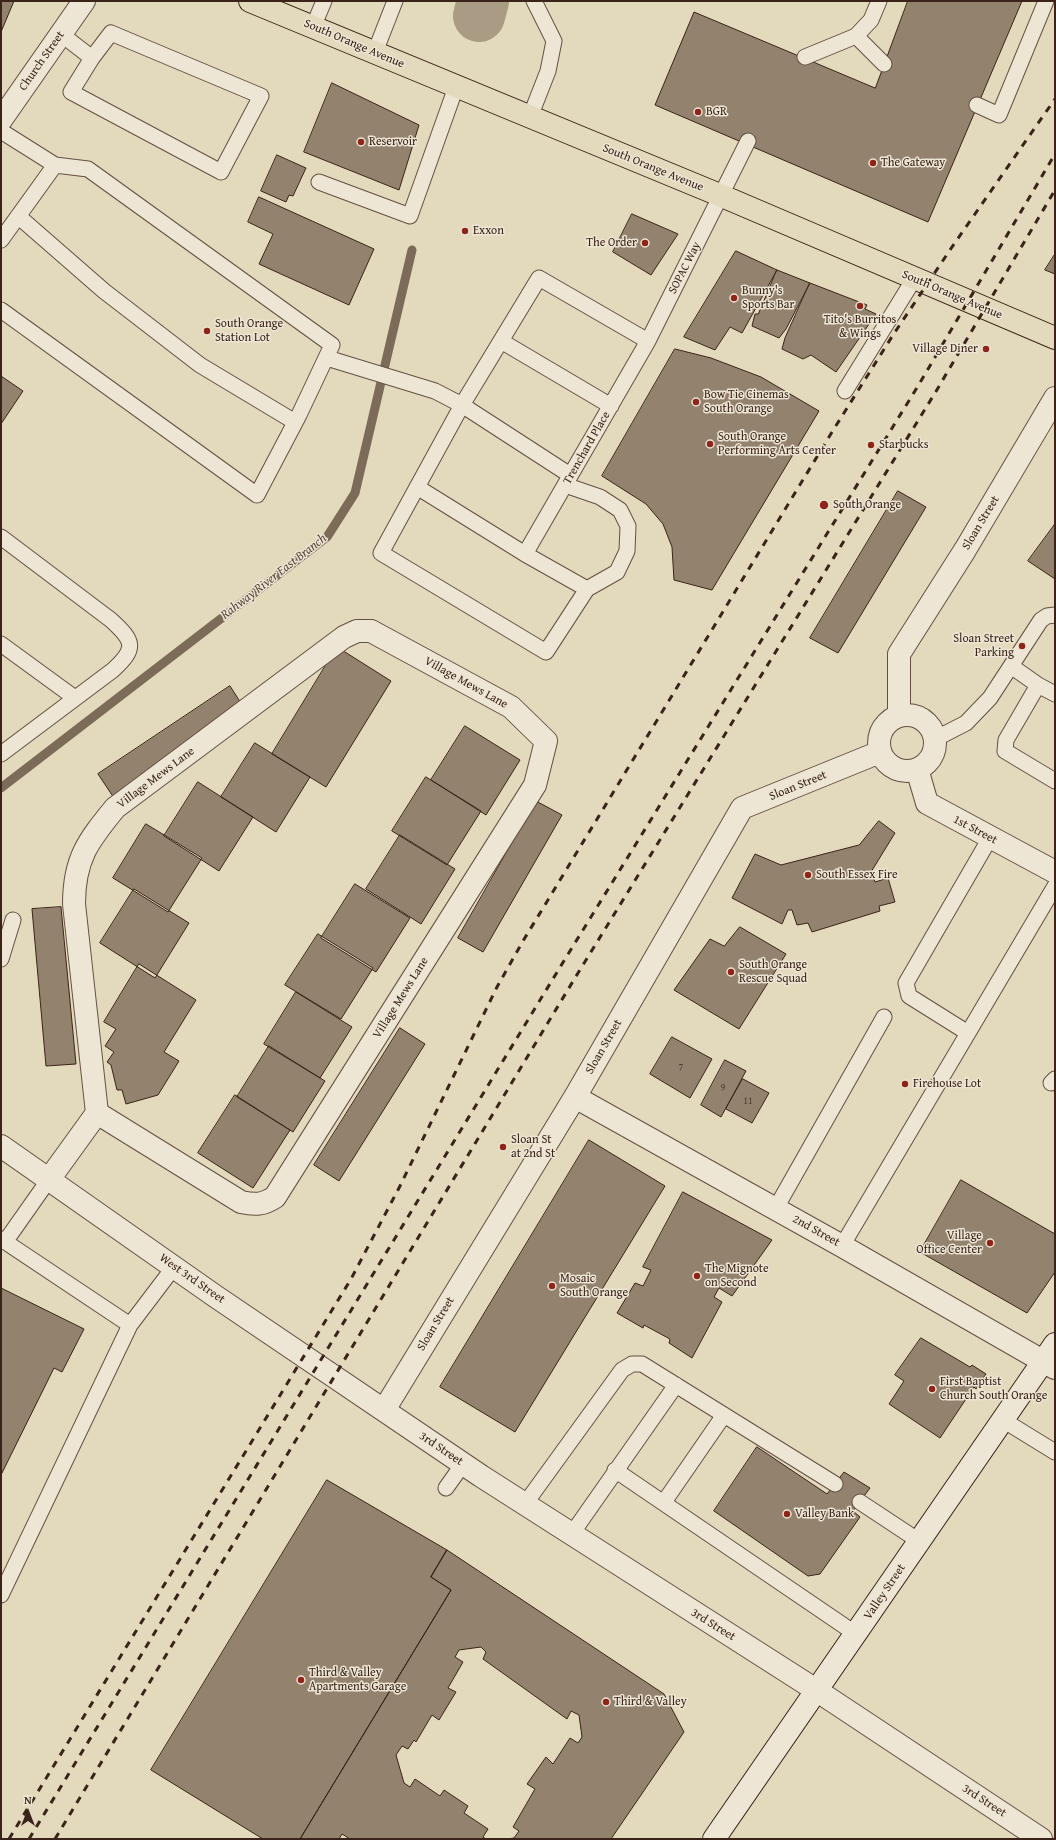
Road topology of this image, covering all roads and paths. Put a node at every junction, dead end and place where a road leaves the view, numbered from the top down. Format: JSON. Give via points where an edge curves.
{"nodes":[{"id":1,"x":84,"y":1,"type":"edge"},
{"id":2,"x":250,"y":1,"type":"edge"},
{"id":3,"x":324,"y":1,"type":"edge"},
{"id":4,"x":395,"y":1,"type":"edge"},
{"id":5,"x":534,"y":1,"type":"edge"},
{"id":6,"x":879,"y":1,"type":"edge"},
{"id":7,"x":1046,"y":1,"type":"edge"},
{"id":8,"x":313,"y":27,"type":"junction"},
{"id":9,"x":61,"y":34,"type":"junction"},
{"id":10,"x":856,"y":36,"type":"junction"},
{"id":11,"x":375,"y":52,"type":"junction"},
{"id":12,"x":805,"y":57,"type":"dead end"},
{"id":13,"x":92,"y":58,"type":"junction"},
{"id":14,"x":884,"y":64,"type":"dead end"},
{"id":15,"x":456,"y":87,"type":"junction"},
{"id":16,"x":977,"y":105,"type":"dead end"},
{"id":17,"x":530,"y":117,"type":"junction"},
{"id":18,"x":2,"y":119,"type":"edge"},
{"id":19,"x":748,"y":141,"type":"dead end"},
{"id":20,"x":55,"y":165,"type":"junction"},
{"id":21,"x":319,"y":182,"type":"dead end"},
{"id":22,"x":722,"y":196,"type":"junction"},
{"id":23,"x":18,"y":216,"type":"junction"},
{"id":24,"x":1,"y":240,"type":"edge"},
{"id":25,"x":914,"y":279,"type":"junction"},
{"id":26,"x":1,"y":310,"type":"edge"},
{"id":27,"x":1055,"y":338,"type":"edge"},
{"id":28,"x":501,"y":340,"type":"junction"},
{"id":29,"x":648,"y":341,"type":"junction"},
{"id":30,"x":327,"y":358,"type":"junction"},
{"id":31,"x":844,"y":391,"type":"dead end"},
{"id":32,"x":1055,"y":398,"type":"edge"},
{"id":33,"x":462,"y":405,"type":"junction"},
{"id":34,"x":611,"y":406,"type":"junction"},
{"id":35,"x":295,"y":422,"type":"junction"},
{"id":36,"x":568,"y":480,"type":"junction"},
{"id":37,"x":417,"y":486,"type":"junction"},
{"id":38,"x":1,"y":537,"type":"edge"},
{"id":39,"x":525,"y":554,"type":"junction"},
{"id":40,"x":586,"y":589,"type":"junction"},
{"id":41,"x":1055,"y":615,"type":"edge"},
{"id":42,"x":1,"y":644,"type":"edge"},
{"id":43,"x":1011,"y":666,"type":"junction"},
{"id":44,"x":1038,"y":684,"type":"junction"},
{"id":45,"x":1055,"y":694,"type":"edge"},
{"id":46,"x":75,"y":698,"type":"junction"},
{"id":47,"x":900,"y":716,"type":"junction"},
{"id":48,"x":935,"y":740,"type":"junction"},
{"id":49,"x":880,"y":752,"type":"junction"},
{"id":50,"x":1,"y":754,"type":"edge"},
{"id":51,"x":918,"y":769,"type":"junction"},
{"id":52,"x":1055,"y":781,"type":"edge"},
{"id":53,"x":990,"y":838,"type":"junction"},
{"id":54,"x":1055,"y":872,"type":"edge"},
{"id":55,"x":1055,"y":886,"type":"edge"},
{"id":56,"x":13,"y":920,"type":"dead end"},
{"id":57,"x":1,"y":959,"type":"edge"},
{"id":58,"x":884,"y":1017,"type":"dead end"},
{"id":59,"x":968,"y":1033,"type":"junction"},
{"id":60,"x":575,"y":1097,"type":"junction"},
{"id":61,"x":97,"y":1113,"type":"junction"},
{"id":62,"x":1,"y":1146,"type":"edge"},
{"id":63,"x":50,"y":1178,"type":"junction"},
{"id":64,"x":776,"y":1208,"type":"junction"},
{"id":65,"x":3,"y":1240,"type":"edge"},
{"id":66,"x":842,"y":1246,"type":"junction"},
{"id":67,"x":174,"y":1267,"type":"junction"},
{"id":68,"x":130,"y":1325,"type":"junction"},
{"id":69,"x":1051,"y":1357,"type":"edge"},
{"id":70,"x":676,"y":1385,"type":"junction"},
{"id":71,"x":384,"y":1410,"type":"junction"},
{"id":72,"x":724,"y":1414,"type":"junction"},
{"id":73,"x":1003,"y":1420,"type":"junction"},
{"id":74,"x":1055,"y":1452,"type":"edge"},
{"id":75,"x":463,"y":1464,"type":"junction"},
{"id":76,"x":616,"y":1470,"type":"junction"},
{"id":77,"x":835,"y":1484,"type":"dead end"},
{"id":78,"x":446,"y":1488,"type":"dead end"},
{"id":79,"x":664,"y":1502,"type":"junction"},
{"id":80,"x":860,"y":1502,"type":"dead end"},
{"id":81,"x":525,"y":1504,"type":"junction"},
{"id":82,"x":571,"y":1535,"type":"junction"},
{"id":83,"x":919,"y":1541,"type":"junction"},
{"id":84,"x":5,"y":1578,"type":"edge"},
{"id":85,"x":1,"y":1594,"type":"edge"},
{"id":86,"x":856,"y":1634,"type":"junction"},
{"id":87,"x":816,"y":1690,"type":"junction"},
{"id":88,"x":714,"y":1839,"type":"edge"},
{"id":89,"x":1041,"y":1839,"type":"edge"}],
"edges":[{"from":1,"to":9,"type":"street","name":"Church Street"},
{"from":2,"to":8,"type":"main road","name":"South Orange Avenue"},
{"from":3,"to":8,"type":"lane"},
{"from":4,"to":11,"type":"lane"},
{"from":5,"to":17,"type":"lane","via":[[554,41],[548,71]]},
{"from":6,"to":10,"type":"lane","via":[[871,20]]},
{"from":7,"to":16,"type":"lane","via":[[999,114]]},
{"from":8,"to":11,"type":"main road","name":"South Orange Avenue"},
{"from":9,"to":13,"type":"lane"},
{"from":9,"to":18,"type":"street","name":"Church Street"},
{"from":10,"to":12,"type":"lane"},
{"from":10,"to":14,"type":"lane"},
{"from":11,"to":15,"type":"main road","name":"South Orange Avenue"},
{"from":13,"to":13,"type":"lane","via":[[111,33],[262,96],[221,172],[71,92]]},
{"from":15,"to":17,"type":"main road","name":"South Orange Avenue"},
{"from":15,"to":21,"type":"lane","via":[[410,216]]},
{"from":17,"to":22,"type":"main road","name":"South Orange Avenue"},
{"from":18,"to":20,"type":"lane"},
{"from":19,"to":22,"type":"lane","name":"SOPAC Way"},
{"from":20,"to":23,"type":"lane"},
{"from":20,"to":30,"type":"lane","via":[[88,169],[332,345]]},
{"from":22,"to":25,"type":"main road","name":"South Orange Avenue"},
{"from":22,"to":29,"type":"lane","name":"SOPAC Way"},
{"from":23,"to":24,"type":"lane"},
{"from":23,"to":35,"type":"lane","via":[[104,291],[200,365]]},
{"from":25,"to":27,"type":"main road","name":"South Orange Avenue"},
{"from":25,"to":31,"type":"lane"},
{"from":26,"to":35,"type":"lane","via":[[257,495]]},
{"from":28,"to":29,"type":"lane","via":[[538,278]]},
{"from":28,"to":33,"type":"lane"},
{"from":28,"to":34,"type":"lane"},
{"from":29,"to":34,"type":"lane","name":"Trenchard Place"},
{"from":30,"to":33,"type":"lane","via":[[435,391]]},
{"from":30,"to":35,"type":"lane"},
{"from":32,"to":47,"type":"street","name":"Sloan Street","via":[[969,543],[899,654]]},
{"from":33,"to":36,"type":"lane"},
{"from":33,"to":37,"type":"lane"},
{"from":34,"to":36,"type":"lane","name":"Trenchard Place"},
{"from":36,"to":39,"type":"lane","name":"Trenchard Place"},
{"from":36,"to":40,"type":"lane","via":[[620,510],[628,526],[627,551],[617,572]]},
{"from":37,"to":39,"type":"lane"},
{"from":37,"to":40,"type":"lane","via":[[381,553],[387,557],[546,652]]},
{"from":38,"to":46,"type":"lane","via":[[111,620],[129,639],[130,651],[125,659]]},
{"from":39,"to":40,"type":"lane"},
{"from":41,"to":43,"type":"lane","via":[[1041,620]]},
{"from":42,"to":46,"type":"lane"},
{"from":43,"to":44,"type":"lane"},
{"from":43,"to":48,"type":"lane","via":[[990,698],[966,723]]},
{"from":44,"to":45,"type":"lane"},
{"from":44,"to":52,"type":"lane","via":[[1006,740],[1005,751]]},
{"from":46,"to":50,"type":"lane"},
{"from":47,"to":48,"type":"street","via":[[913,716],[922,720],[930,726]]},
{"from":47,"to":49,"type":"street","via":[[887,722],[882,729],[879,738]]},
{"from":48,"to":51,"type":"street","via":[[933,754],[928,762]]},
{"from":49,"to":51,"type":"street","via":[[886,763],[893,768],[902,771]]},
{"from":49,"to":60,"type":"street","name":"Sloan Street","via":[[742,808]]},
{"from":51,"to":53,"type":"street","name":"1st Street","via":[[927,803]]},
{"from":53,"to":54,"type":"street","name":"1st Street"},
{"from":53,"to":59,"type":"lane","via":[[906,983],[909,996]]},
{"from":55,"to":59,"type":"lane"},
{"from":56,"to":57,"type":"lane"},
{"from":58,"to":64,"type":"lane"},
{"from":59,"to":66,"type":"lane"},
{"from":60,"to":64,"type":"street","name":"2nd Street"},
{"from":60,"to":71,"type":"street","name":"Sloan Street"},
{"from":61,"to":61,"type":"street","name":"Village Mews Lane","via":[[74,886],[78,865],[90,839],[115,808],[344,637],[357,631],[371,631],[511,707],[546,741],[535,785],[275,1197],[265,1204],[241,1202]]},
{"from":61,"to":63,"type":"street"},
{"from":62,"to":63,"type":"street","name":"West 3rd Street"},
{"from":63,"to":65,"type":"lane"},
{"from":63,"to":67,"type":"street","name":"West 3rd Street"},
{"from":64,"to":66,"type":"street","name":"2nd Street"},
{"from":65,"to":68,"type":"lane"},
{"from":66,"to":69,"type":"street","name":"2nd Street"},
{"from":67,"to":68,"type":"lane"},
{"from":67,"to":71,"type":"street","name":"West 3rd Street"},
{"from":68,"to":84,"type":"lane"},
{"from":69,"to":73,"type":"street","name":"Valley Street"},
{"from":70,"to":72,"type":"lane"},
{"from":70,"to":76,"type":"lane"},
{"from":70,"to":81,"type":"lane","via":[[642,1364],[632,1364],[622,1370]]},
{"from":71,"to":75,"type":"street","name":"3rd Street"},
{"from":72,"to":77,"type":"lane"},
{"from":72,"to":79,"type":"lane"},
{"from":73,"to":74,"type":"lane"},
{"from":73,"to":83,"type":"street","name":"Valley Street"},
{"from":75,"to":78,"type":"lane"},
{"from":75,"to":81,"type":"street","name":"3rd Street"},
{"from":76,"to":79,"type":"lane"},
{"from":76,"to":82,"type":"lane"},
{"from":79,"to":86,"type":"lane"},
{"from":80,"to":83,"type":"lane"},
{"from":81,"to":82,"type":"street","name":"3rd Street"},
{"from":82,"to":87,"type":"street","name":"3rd Street"},
{"from":83,"to":86,"type":"street","name":"Valley Street"},
{"from":84,"to":85,"type":"lane"},
{"from":86,"to":87,"type":"street","name":"Valley Street"},
{"from":87,"to":88,"type":"street","name":"Valley Street"},
{"from":87,"to":89,"type":"street","name":"3rd Street"}]}
